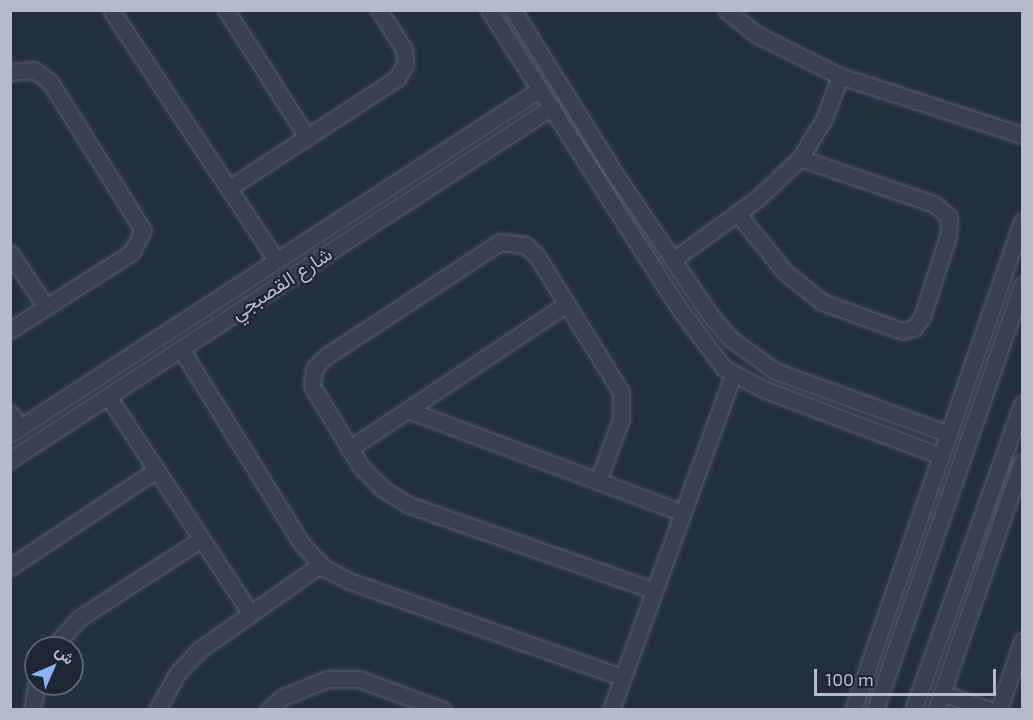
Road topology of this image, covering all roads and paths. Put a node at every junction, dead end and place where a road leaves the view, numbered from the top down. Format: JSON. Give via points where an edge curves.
{"nodes":[{"id":1,"x":226,"y":10,"type":"edge"},
{"id":2,"x":379,"y":10,"type":"edge"},
{"id":3,"x":489,"y":10,"type":"edge"},
{"id":4,"x":513,"y":10,"type":"edge"},
{"id":5,"x":726,"y":10,"type":"edge"},
{"id":6,"x":114,"y":12,"type":"edge"},
{"id":7,"x":10,"y":72,"type":"edge"},
{"id":8,"x":840,"y":76,"type":"junction"},
{"id":9,"x":540,"y":89,"type":"junction"},
{"id":10,"x":552,"y":107,"type":"junction"},
{"id":11,"x":506,"y":111,"type":"junction"},
{"id":12,"x":518,"y":128,"type":"junction"},
{"id":13,"x":1023,"y":135,"type":"edge"},
{"id":14,"x":307,"y":137,"type":"junction"},
{"id":15,"x":800,"y":158,"type":"junction"},
{"id":16,"x":619,"y":180,"type":"junction"},
{"id":17,"x":229,"y":188,"type":"junction"},
{"id":18,"x":608,"y":198,"type":"junction"},
{"id":19,"x":738,"y":214,"type":"junction"},
{"id":20,"x":1023,"y":221,"type":"edge"},
{"id":21,"x":10,"y":253,"type":"edge"},
{"id":22,"x":276,"y":260,"type":"junction"},
{"id":23,"x":674,"y":260,"type":"junction"},
{"id":24,"x":1023,"y":285,"type":"edge"},
{"id":25,"x":232,"y":288,"type":"junction"},
{"id":26,"x":565,"y":305,"type":"junction"},
{"id":27,"x":46,"y":307,"type":"junction"},
{"id":28,"x":244,"y":307,"type":"junction"},
{"id":29,"x":10,"y":330,"type":"edge"},
{"id":30,"x":984,"y":333,"type":"junction"},
{"id":31,"x":1005,"y":338,"type":"junction"},
{"id":32,"x":180,"y":349,"type":"junction"},
{"id":33,"x":733,"y":374,"type":"junction"},
{"id":34,"x":108,"y":396,"type":"junction"},
{"id":35,"x":1023,"y":404,"type":"edge"},
{"id":36,"x":408,"y":410,"type":"junction"},
{"id":37,"x":10,"y":413,"type":"edge"},
{"id":38,"x":914,"y":422,"type":"junction"},
{"id":39,"x":15,"y":430,"type":"edge"},
{"id":40,"x":949,"y":434,"type":"junction"},
{"id":41,"x":907,"y":443,"type":"junction"},
{"id":42,"x":349,"y":449,"type":"junction"},
{"id":43,"x":942,"y":456,"type":"junction"},
{"id":44,"x":10,"y":460,"type":"edge"},
{"id":45,"x":1023,"y":462,"type":"edge"},
{"id":46,"x":156,"y":470,"type":"junction"},
{"id":47,"x":598,"y":481,"type":"junction"},
{"id":48,"x":681,"y":512,"type":"junction"},
{"id":49,"x":201,"y":539,"type":"junction"},
{"id":50,"x":320,"y":565,"type":"junction"},
{"id":51,"x":10,"y":567,"type":"edge"},
{"id":52,"x":653,"y":590,"type":"junction"},
{"id":53,"x":953,"y":600,"type":"junction"},
{"id":54,"x":972,"y":606,"type":"junction"},
{"id":55,"x":250,"y":613,"type":"junction"},
{"id":56,"x":63,"y":636,"type":"edge"},
{"id":57,"x":1023,"y":641,"type":"edge"},
{"id":58,"x":622,"y":677,"type":"junction"},
{"id":59,"x":865,"y":678,"type":"junction"},
{"id":60,"x":885,"y":682,"type":"junction"},
{"id":61,"x":942,"y":693,"type":"junction"},
{"id":62,"x":433,"y":708,"type":"edge"},
{"id":63,"x":157,"y":710,"type":"edge"},
{"id":64,"x":268,"y":710,"type":"edge"},
{"id":65,"x":611,"y":710,"type":"edge"},
{"id":66,"x":853,"y":710,"type":"edge"},
{"id":67,"x":875,"y":710,"type":"edge"},
{"id":68,"x":913,"y":710,"type":"edge"},
{"id":69,"x":936,"y":710,"type":"edge"},
{"id":70,"x":990,"y":710,"type":"edge"},
{"id":71,"x":999,"y":710,"type":"edge"}],
"edges":[{"from":1,"to":14,"type":"street"},
{"from":2,"to":14,"type":"street","via":[[404,49],[402,72]]},
{"from":3,"to":9,"type":"street"},
{"from":4,"to":16,"type":"street"},
{"from":5,"to":8,"type":"street","via":[[756,34]]},
{"from":6,"to":17,"type":"street"},
{"from":7,"to":27,"type":"street","via":[[34,70],[50,82],[143,230],[132,252]]},
{"from":8,"to":13,"type":"street"},
{"from":8,"to":15,"type":"street","via":[[824,119]]},
{"from":9,"to":10,"type":"street"},
{"from":9,"to":11,"type":"street","name":"شارع القصبجي"},
{"from":10,"to":12,"type":"street","name":"شارع القصبجي"},
{"from":10,"to":18,"type":"street"},
{"from":11,"to":12,"type":"street"},
{"from":11,"to":22,"type":"street","name":"شارع القصبجي"},
{"from":12,"to":28,"type":"street","name":"شارع القصبجي"},
{"from":14,"to":17,"type":"street"},
{"from":15,"to":19,"type":"street"},
{"from":15,"to":19,"type":"street","via":[[934,204],[949,217],[948,236],[922,317],[914,328],[902,331],[822,302],[785,272]]},
{"from":16,"to":18,"type":"street"},
{"from":16,"to":23,"type":"street"},
{"from":17,"to":22,"type":"street"},
{"from":18,"to":33,"type":"street","via":[[681,311]]},
{"from":19,"to":23,"type":"street"},
{"from":20,"to":30,"type":"street"},
{"from":21,"to":27,"type":"street"},
{"from":22,"to":25,"type":"street","name":"شارع القصبجي"},
{"from":23,"to":38,"type":"street","via":[[719,326],[759,362]]},
{"from":24,"to":31,"type":"street"},
{"from":25,"to":28,"type":"street"},
{"from":25,"to":39,"type":"street","name":"شارع القصبجي"},
{"from":26,"to":36,"type":"street"},
{"from":26,"to":42,"type":"street","via":[[531,250],[516,242],[500,242],[325,357],[315,369],[312,386]]},
{"from":26,"to":47,"type":"street","via":[[621,392],[621,419]]},
{"from":27,"to":29,"type":"street"},
{"from":28,"to":32,"type":"street","name":"شارع القصبجي"},
{"from":30,"to":31,"type":"street"},
{"from":30,"to":40,"type":"street"},
{"from":31,"to":60,"type":"street"},
{"from":32,"to":34,"type":"street","name":"شارع القصبجي"},
{"from":32,"to":50,"type":"street","via":[[302,544]]},
{"from":33,"to":41,"type":"street"},
{"from":33,"to":48,"type":"street"},
{"from":34,"to":44,"type":"street","name":"شارع القصبجي"},
{"from":34,"to":46,"type":"street"},
{"from":35,"to":53,"type":"street"},
{"from":36,"to":42,"type":"street"},
{"from":36,"to":47,"type":"street"},
{"from":37,"to":39,"type":"street"},
{"from":38,"to":40,"type":"street"},
{"from":38,"to":41,"type":"street"},
{"from":40,"to":43,"type":"street"},
{"from":41,"to":43,"type":"street"},
{"from":42,"to":52,"type":"street","via":[[383,489],[409,505]]},
{"from":43,"to":59,"type":"street"},
{"from":45,"to":54,"type":"street"},
{"from":46,"to":49,"type":"street"},
{"from":46,"to":51,"type":"street"},
{"from":47,"to":48,"type":"street"},
{"from":48,"to":52,"type":"street"},
{"from":49,"to":55,"type":"street"},
{"from":49,"to":56,"type":"street","via":[[78,619]]},
{"from":50,"to":55,"type":"street"},
{"from":50,"to":58,"type":"street","via":[[345,579]]},
{"from":52,"to":58,"type":"street"},
{"from":53,"to":54,"type":"street"},
{"from":53,"to":68,"type":"street"},
{"from":54,"to":61,"type":"street"},
{"from":55,"to":63,"type":"street","via":[[199,650],[178,672]]},
{"from":57,"to":71,"type":"street"},
{"from":58,"to":65,"type":"street"},
{"from":59,"to":60,"type":"street"},
{"from":59,"to":66,"type":"street"},
{"from":60,"to":67,"type":"street"},
{"from":61,"to":69,"type":"street"},
{"from":61,"to":70,"type":"street"},
{"from":62,"to":64,"type":"street","via":[[359,680],[327,679],[283,697]]}]}
